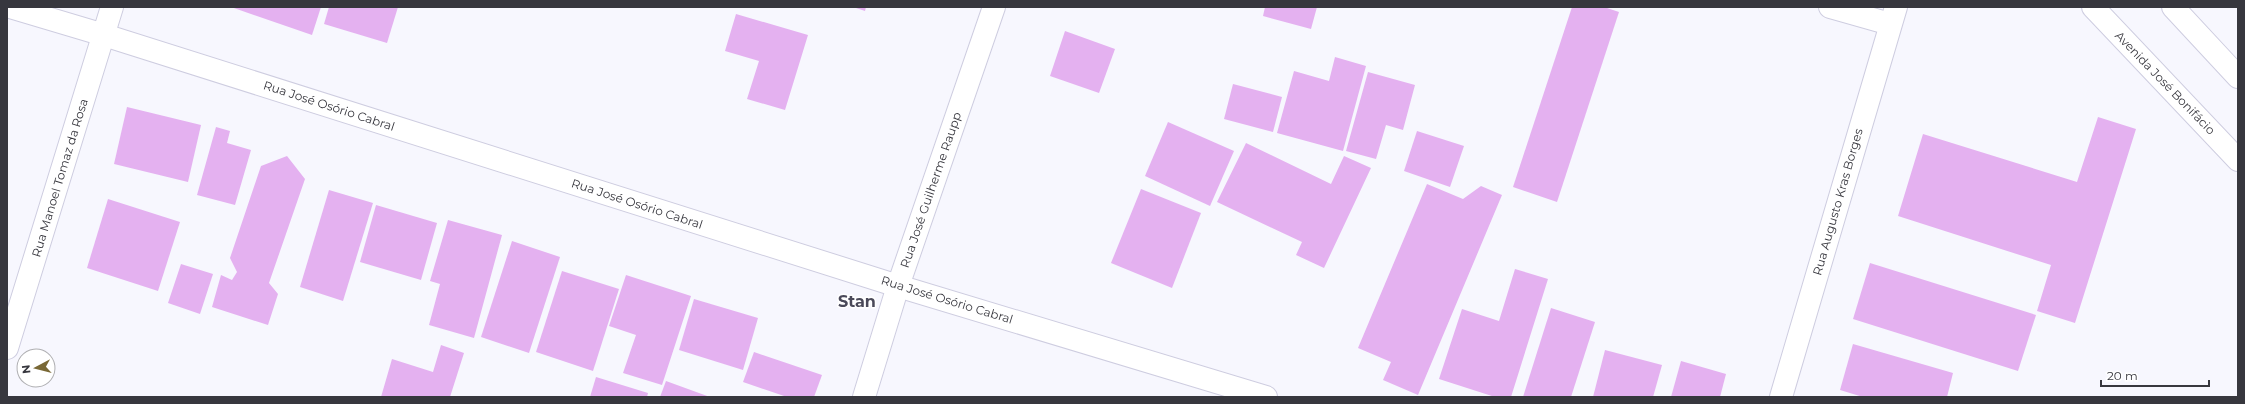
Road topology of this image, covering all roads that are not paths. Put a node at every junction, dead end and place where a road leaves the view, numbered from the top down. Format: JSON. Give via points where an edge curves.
{"nodes":[{"id":1,"x":10,"y":7,"type":"edge"},
{"id":2,"x":112,"y":7,"type":"edge"},
{"id":3,"x":994,"y":7,"type":"edge"},
{"id":4,"x":1830,"y":7,"type":"edge"},
{"id":5,"x":2093,"y":7,"type":"edge"},
{"id":6,"x":2173,"y":7,"type":"edge"},
{"id":7,"x":1893,"y":16,"type":"edge"},
{"id":8,"x":104,"y":35,"type":"junction"},
{"id":9,"x":2238,"y":77,"type":"edge"},
{"id":10,"x":2238,"y":160,"type":"edge"},
{"id":11,"x":898,"y":286,"type":"junction"},
{"id":12,"x":7,"y":348,"type":"edge"},
{"id":13,"x":864,"y":397,"type":"edge"},
{"id":14,"x":1266,"y":397,"type":"edge"},
{"id":15,"x":1781,"y":397,"type":"edge"}],
"edges":[{"from":1,"to":8,"type":"street","name":"Rua José Osório Cabral"},
{"from":2,"to":8,"type":"street","name":"Rua Manoel Tomaz da Rosa"},
{"from":3,"to":11,"type":"street","name":"Rua José Guilherme Raupp"},
{"from":4,"to":7,"type":"street"},
{"from":5,"to":10,"type":"street","name":"Avenida José Bonifácio"},
{"from":6,"to":9,"type":"street"},
{"from":7,"to":15,"type":"street","name":"Rua Augusto Kras Borges"},
{"from":8,"to":11,"type":"street","name":"Rua José Osório Cabral"},
{"from":8,"to":12,"type":"street","name":"Rua Manoel Tomaz da Rosa"},
{"from":11,"to":13,"type":"street","name":"Rua José Guilherme Raupp"},
{"from":11,"to":14,"type":"street","name":"Rua José Osório Cabral"}]}
